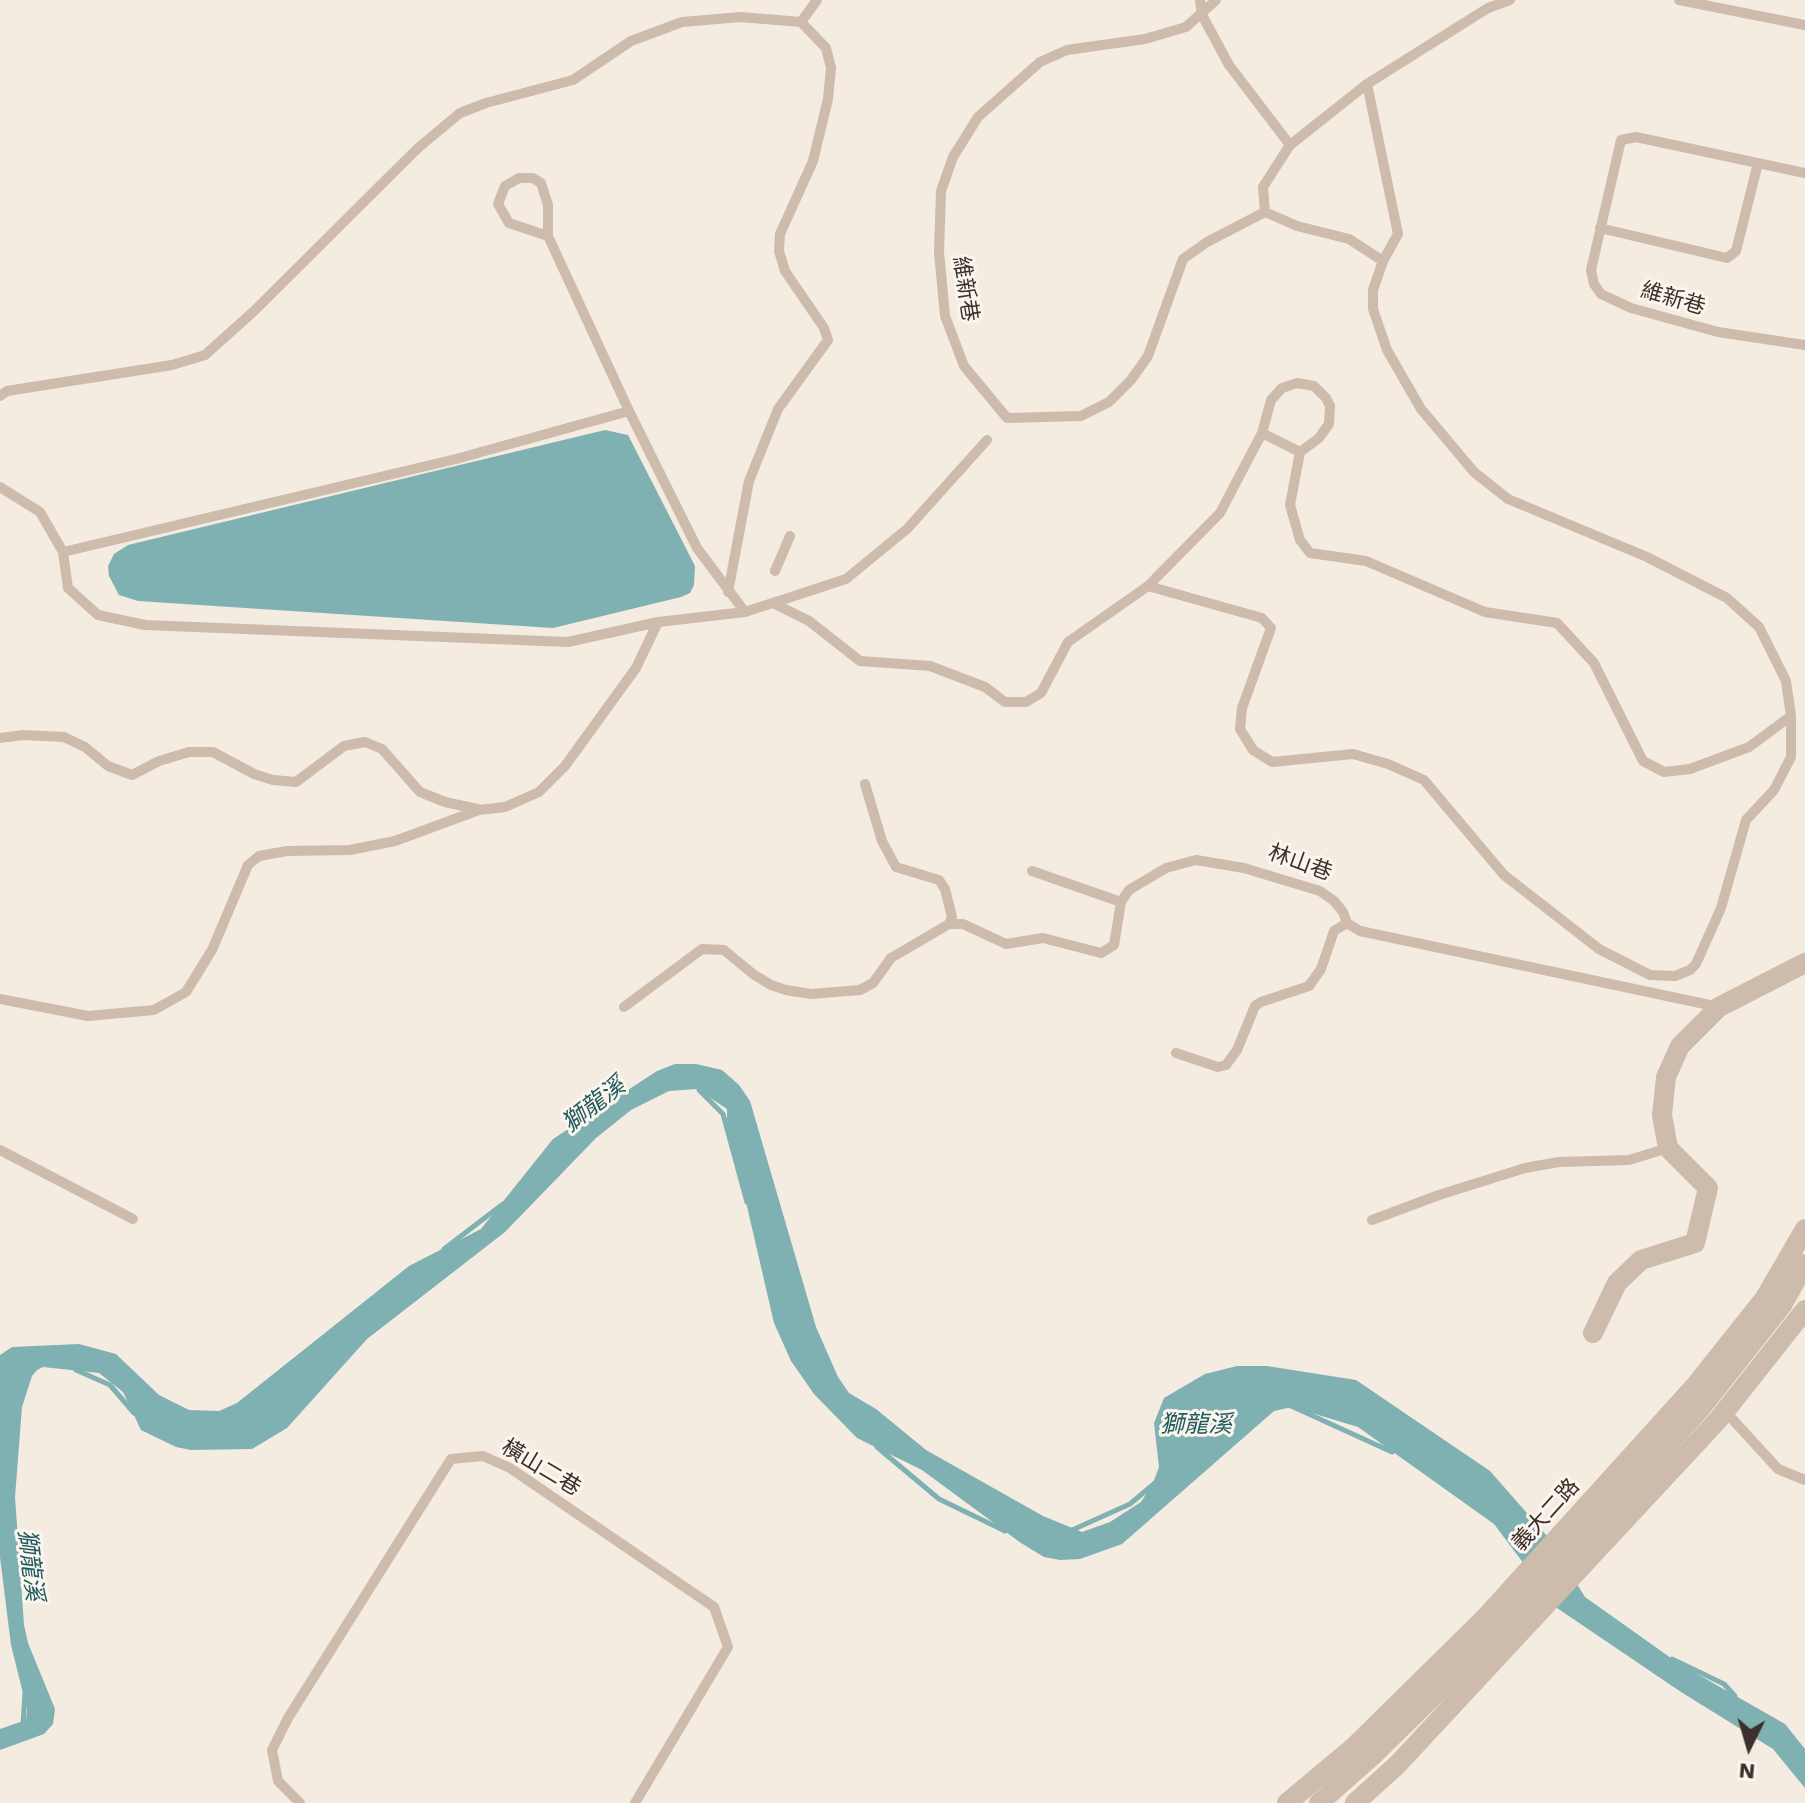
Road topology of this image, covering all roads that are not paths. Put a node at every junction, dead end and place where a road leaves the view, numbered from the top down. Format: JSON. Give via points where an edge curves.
{"nodes":[{"id":1,"x":817,"y":0,"type":"edge"},
{"id":2,"x":1200,"y":0,"type":"edge"},
{"id":3,"x":1216,"y":0,"type":"edge"},
{"id":4,"x":1510,"y":0,"type":"edge"},
{"id":5,"x":1679,"y":0,"type":"edge"},
{"id":6,"x":1202,"y":15,"type":"junction"},
{"id":7,"x":801,"y":22,"type":"junction"},
{"id":8,"x":1805,"y":25,"type":"edge"},
{"id":9,"x":1367,"y":84,"type":"junction"},
{"id":10,"x":1290,"y":145,"type":"junction"},
{"id":11,"x":1758,"y":163,"type":"junction"},
{"id":12,"x":1805,"y":173,"type":"edge"},
{"id":13,"x":1265,"y":212,"type":"junction"},
{"id":14,"x":1600,"y":228,"type":"junction"},
{"id":15,"x":548,"y":236,"type":"junction"},
{"id":16,"x":1383,"y":261,"type":"junction"},
{"id":17,"x":1805,"y":345,"type":"edge"},
{"id":18,"x":0,"y":396,"type":"edge"},
{"id":19,"x":629,"y":411,"type":"junction"},
{"id":20,"x":1262,"y":433,"type":"junction"},
{"id":21,"x":987,"y":440,"type":"dead end"},
{"id":22,"x":1300,"y":452,"type":"junction"},
{"id":23,"x":0,"y":487,"type":"edge"},
{"id":24,"x":790,"y":536,"type":"dead end"},
{"id":25,"x":63,"y":552,"type":"junction"},
{"id":26,"x":775,"y":571,"type":"dead end"},
{"id":27,"x":1148,"y":586,"type":"junction"},
{"id":28,"x":728,"y":592,"type":"junction"},
{"id":29,"x":773,"y":603,"type":"junction"},
{"id":30,"x":745,"y":612,"type":"junction"},
{"id":31,"x":658,"y":622,"type":"junction"},
{"id":32,"x":1791,"y":716,"type":"junction"},
{"id":33,"x":0,"y":738,"type":"edge"},
{"id":34,"x":865,"y":784,"type":"dead end"},
{"id":35,"x":479,"y":810,"type":"junction"},
{"id":36,"x":1032,"y":871,"type":"dead end"},
{"id":37,"x":1121,"y":902,"type":"junction"},
{"id":38,"x":1347,"y":923,"type":"junction"},
{"id":39,"x":949,"y":924,"type":"junction"},
{"id":40,"x":1805,"y":963,"type":"edge"},
{"id":41,"x":0,"y":999,"type":"edge"},
{"id":42,"x":624,"y":1007,"type":"dead end"},
{"id":43,"x":1719,"y":1007,"type":"junction"},
{"id":44,"x":1176,"y":1053,"type":"dead end"},
{"id":45,"x":1668,"y":1148,"type":"junction"},
{"id":46,"x":0,"y":1150,"type":"edge"},
{"id":47,"x":133,"y":1219,"type":"dead end"},
{"id":48,"x":1372,"y":1220,"type":"dead end"},
{"id":49,"x":1805,"y":1229,"type":"edge"},
{"id":50,"x":1805,"y":1264,"type":"edge"},
{"id":51,"x":1805,"y":1310,"type":"edge"},
{"id":52,"x":1593,"y":1333,"type":"dead end"},
{"id":53,"x":1696,"y":1398,"type":"junction"},
{"id":54,"x":1722,"y":1416,"type":"junction"},
{"id":55,"x":1805,"y":1480,"type":"edge"},
{"id":56,"x":1498,"y":1632,"type":"junction"},
{"id":57,"x":300,"y":1803,"type":"edge"},
{"id":58,"x":635,"y":1803,"type":"edge"},
{"id":59,"x":1287,"y":1803,"type":"edge"},
{"id":60,"x":1319,"y":1803,"type":"edge"},
{"id":61,"x":1355,"y":1803,"type":"edge"}],
"edges":[{"from":1,"to":7,"type":"lane"},
{"from":2,"to":6,"type":"lane"},
{"from":3,"to":6,"type":"lane","name":"維新巷"},
{"from":4,"to":9,"type":"lane","via":[[1488,8]]},
{"from":5,"to":8,"type":"lane"},
{"from":6,"to":10,"type":"lane","via":[[1229,65]]},
{"from":6,"to":13,"type":"lane","name":"維新巷","via":[[1186,27],[1145,39],[1067,50],[1040,62],[978,117],[953,157],[941,191],[945,316],[964,366],[1007,418],[1081,416],[1109,402],[1148,356],[1183,259]]},
{"from":7,"to":18,"type":"lane","via":[[740,17],[682,22],[631,41],[573,80],[460,113],[205,355]]},
{"from":7,"to":28,"type":"lane","via":[[826,48],[831,68],[813,161],[780,234],[779,251],[785,271],[828,340],[778,409],[749,481]]},
{"from":9,"to":10,"type":"lane"},
{"from":9,"to":16,"type":"lane","via":[[1398,234]]},
{"from":10,"to":13,"type":"lane","via":[[1263,187]]},
{"from":11,"to":12,"type":"lane","name":"維新巷"},
{"from":11,"to":14,"type":"lane","name":"維新巷","via":[[1636,137],[1621,140]]},
{"from":11,"to":14,"type":"lane","via":[[1736,251],[1727,258]]},
{"from":13,"to":16,"type":"lane","via":[[1349,239]]},
{"from":14,"to":17,"type":"lane","name":"維新巷","via":[[1591,270],[1601,294],[1631,308],[1718,332]]},
{"from":15,"to":15,"type":"lane","via":[[509,223],[498,204],[505,186],[519,178],[541,183],[548,205]]},
{"from":15,"to":19,"type":"lane"},
{"from":16,"to":32,"type":"lane","via":[[1373,309],[1387,350],[1421,409],[1459,456],[1508,499],[1647,557],[1727,598],[1759,627],[1786,681]]},
{"from":19,"to":25,"type":"lane","via":[[456,459]]},
{"from":19,"to":28,"type":"lane","via":[[697,548]]},
{"from":20,"to":22,"type":"lane"},
{"from":20,"to":22,"type":"lane","via":[[1271,400],[1282,388],[1297,383],[1314,386],[1330,406],[1329,424]]},
{"from":20,"to":27,"type":"lane","via":[[1220,513]]},
{"from":21,"to":29,"type":"lane","via":[[907,529],[846,579]]},
{"from":22,"to":32,"type":"lane","via":[[1290,505],[1300,540],[1310,553],[1366,561],[1485,612],[1557,623],[1594,663],[1643,761],[1664,772],[1690,769],[1749,747]]},
{"from":23,"to":25,"type":"lane","via":[[40,512]]},
{"from":24,"to":26,"type":"lane"},
{"from":25,"to":31,"type":"lane","via":[[68,588],[98,615],[145,625],[568,642]]},
{"from":27,"to":29,"type":"lane","via":[[1068,642],[1041,693],[1026,702],[1005,702],[985,687],[930,666],[860,661],[809,621]]},
{"from":27,"to":32,"type":"lane","via":[[1262,618],[1271,628],[1242,708],[1240,729],[1253,750],[1272,762],[1353,754],[1424,780],[1504,875],[1599,949],[1650,975],[1675,976],[1696,964],[1721,908],[1746,820],[1774,790],[1791,757]]},
{"from":28,"to":30,"type":"lane"},
{"from":29,"to":30,"type":"lane"},
{"from":30,"to":31,"type":"lane"},
{"from":31,"to":35,"type":"lane","via":[[636,668],[565,766],[539,792],[505,807]]},
{"from":33,"to":35,"type":"lane","via":[[64,737],[132,775],[189,752],[213,752],[254,774],[296,782],[344,746],[365,742],[382,749],[420,792]]},
{"from":34,"to":39,"type":"lane","via":[[882,841],[896,867],[939,880],[952,917]]},
{"from":35,"to":41,"type":"lane","via":[[395,841],[350,850],[259,856],[248,865],[212,950],[186,992],[154,1010],[88,1016]]},
{"from":36,"to":37,"type":"lane"},
{"from":37,"to":38,"type":"lane","name":"林山巷","via":[[1129,890],[1166,868],[1196,860],[1320,891],[1334,901]]},
{"from":37,"to":39,"type":"lane","via":[[1114,945],[1101,953],[1043,938],[1006,944],[963,924]]},
{"from":38,"to":43,"type":"lane","via":[[1360,931]]},
{"from":38,"to":44,"type":"lane","via":[[1334,931],[1309,986],[1255,1006],[1226,1065]]},
{"from":39,"to":42,"type":"lane","via":[[891,958],[873,983],[860,990],[786,990],[724,950],[702,949]]},
{"from":40,"to":43,"type":"street"},
{"from":43,"to":45,"type":"street","via":[[1680,1046],[1666,1077],[1662,1115]]},
{"from":45,"to":48,"type":"lane","via":[[1629,1160],[1525,1168]]},
{"from":45,"to":52,"type":"street","via":[[1708,1188],[1695,1243],[1641,1260],[1617,1283]]},
{"from":46,"to":47,"type":"lane"},
{"from":49,"to":53,"type":"street","name":"義大二路"},
{"from":50,"to":53,"type":"street","name":"義大二路","via":[[1782,1305]]},
{"from":51,"to":54,"type":"street","name":"義大二路"},
{"from":53,"to":54,"type":"lane"},
{"from":53,"to":56,"type":"street","name":"義大二路"},
{"from":54,"to":55,"type":"lane","via":[[1778,1469]]},
{"from":54,"to":56,"type":"street","name":"義大二路"},
{"from":56,"to":59,"type":"street","name":"義大二路"},
{"from":56,"to":60,"type":"street","name":"義大二路"},
{"from":56,"to":61,"type":"street","name":"義大二路","via":[[1397,1765]]},
{"from":57,"to":58,"type":"lane","name":"橫山二巷","via":[[278,1781],[272,1750],[288,1718],[451,1459],[483,1456],[510,1468],[714,1607],[728,1647]]}]}
